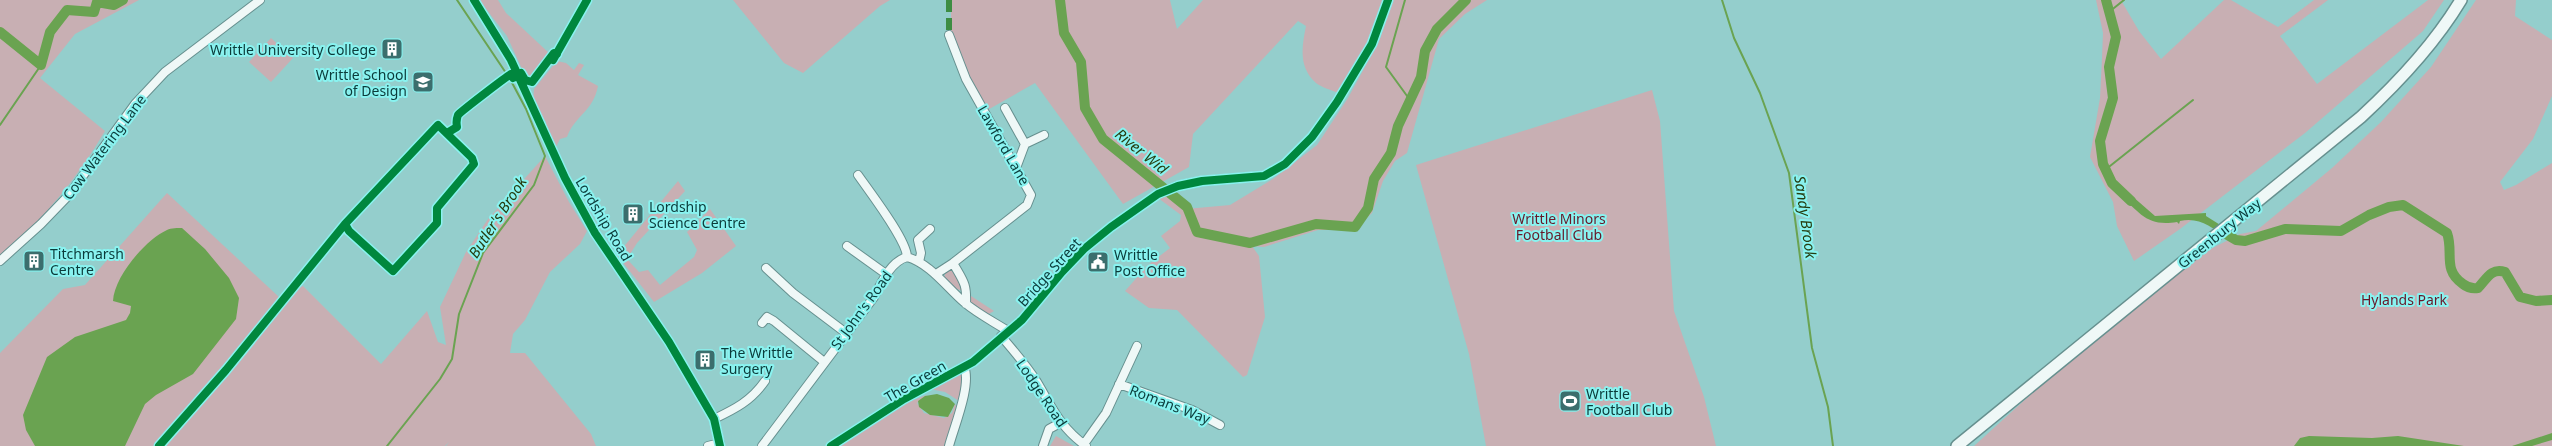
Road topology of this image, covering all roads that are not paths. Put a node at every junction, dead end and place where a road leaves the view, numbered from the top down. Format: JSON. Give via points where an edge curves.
{"nodes":[{"id":1,"x":260,"y":0,"type":"edge"},
{"id":2,"x":474,"y":0,"type":"edge"},
{"id":3,"x":1388,"y":0,"type":"edge"},
{"id":4,"x":2461,"y":0,"type":"edge"},
{"id":5,"x":949,"y":35,"type":"dead end"},
{"id":6,"x":1005,"y":108,"type":"dead end"},
{"id":7,"x":1044,"y":135,"type":"dead end"},
{"id":8,"x":1025,"y":144,"type":"junction"},
{"id":9,"x":1016,"y":168,"type":"junction"},
{"id":10,"x":858,"y":175,"type":"dead end"},
{"id":11,"x":930,"y":229,"type":"dead end"},
{"id":12,"x":847,"y":246,"type":"dead end"},
{"id":13,"x":907,"y":257,"type":"junction"},
{"id":14,"x":0,"y":261,"type":"edge"},
{"id":15,"x":919,"y":262,"type":"junction"},
{"id":16,"x":953,"y":264,"type":"junction"},
{"id":17,"x":766,"y":268,"type":"dead end"},
{"id":18,"x":886,"y":274,"type":"junction"},
{"id":19,"x":936,"y":274,"type":"junction"},
{"id":20,"x":966,"y":304,"type":"junction"},
{"id":21,"x":762,"y":322,"type":"dead end"},
{"id":22,"x":846,"y":333,"type":"junction"},
{"id":23,"x":1005,"y":334,"type":"junction"},
{"id":24,"x":1137,"y":346,"type":"dead end"},
{"id":25,"x":823,"y":361,"type":"junction"},
{"id":26,"x":964,"y":367,"type":"junction"},
{"id":27,"x":765,"y":382,"type":"dead end"},
{"id":28,"x":1119,"y":384,"type":"junction"},
{"id":29,"x":1054,"y":411,"type":"junction"},
{"id":30,"x":714,"y":419,"type":"junction"},
{"id":31,"x":1060,"y":423,"type":"junction"},
{"id":32,"x":1220,"y":424,"type":"dead end"},
{"id":33,"x":1049,"y":428,"type":"junction"},
{"id":34,"x":720,"y":445,"type":"edge"},
{"id":35,"x":1085,"y":445,"type":"edge"},
{"id":36,"x":708,"y":446,"type":"edge"},
{"id":37,"x":762,"y":446,"type":"edge"},
{"id":38,"x":833,"y":446,"type":"edge"},
{"id":39,"x":949,"y":446,"type":"edge"},
{"id":40,"x":1043,"y":446,"type":"edge"},
{"id":41,"x":1957,"y":446,"type":"edge"}],
"edges":[{"from":1,"to":14,"type":"street","name":"Cow Watering Lane","via":[[165,72],[135,104],[69,195]]},
{"from":2,"to":30,"type":"street","name":"Lordship Road","via":[[511,60],[565,178],[595,233],[669,342]]},
{"from":3,"to":23,"type":"street","name":"Bridge Street","via":[[1372,44],[1337,102],[1312,137],[1285,164],[1264,176],[1202,181],[1161,192],[1084,249],[1028,314]]},
{"from":4,"to":41,"type":"highway","name":"Greenbury Way","via":[[2429,47],[2385,95]]},
{"from":5,"to":9,"type":"street","name":"Lawford Lane","via":[[966,79]]},
{"from":6,"to":8,"type":"street"},
{"from":7,"to":8,"type":"street"},
{"from":8,"to":9,"type":"street"},
{"from":9,"to":16,"type":"street","name":"Lawford Lane","via":[[1029,188],[1030,200]]},
{"from":10,"to":13,"type":"street","via":[[907,251]]},
{"from":11,"to":15,"type":"street","via":[[918,240]]},
{"from":12,"to":18,"type":"street"},
{"from":13,"to":15,"type":"street","name":"Lodge Road"},
{"from":13,"to":18,"type":"street","name":"St John's Road"},
{"from":15,"to":19,"type":"street","name":"Lodge Road"},
{"from":16,"to":19,"type":"street","name":"Lawford Lane"},
{"from":16,"to":20,"type":"street","via":[[964,279]]},
{"from":17,"to":22,"type":"street"},
{"from":18,"to":22,"type":"street","name":"St John's Road"},
{"from":19,"to":20,"type":"street","name":"Lodge Road"},
{"from":20,"to":23,"type":"street","name":"Lodge Road"},
{"from":21,"to":25,"type":"street","via":[[767,317],[774,321]]},
{"from":22,"to":25,"type":"street","name":"St John's Road"},
{"from":23,"to":26,"type":"street","name":"The Green"},
{"from":23,"to":29,"type":"street","name":"Lodge Road"},
{"from":24,"to":28,"type":"street","name":"Romans Way"},
{"from":25,"to":37,"type":"street","name":"St John's Road"},
{"from":26,"to":38,"type":"street","name":"The Green","via":[[904,399]]},
{"from":26,"to":39,"type":"street","name":"The Green","via":[[967,373],[965,387]]},
{"from":27,"to":30,"type":"street","via":[[745,404]]},
{"from":28,"to":32,"type":"street","name":"Romans Way","via":[[1192,410]]},
{"from":28,"to":35,"type":"street","name":"Romans Way"},
{"from":29,"to":31,"type":"street","name":"Lodge Road"},
{"from":29,"to":33,"type":"street"},
{"from":30,"to":34,"type":"street","name":"Lordship Road"},
{"from":31,"to":33,"type":"street"},
{"from":31,"to":35,"type":"street","name":"Lodge Road"},
{"from":33,"to":40,"type":"street"},
{"from":34,"to":36,"type":"street"}]}
